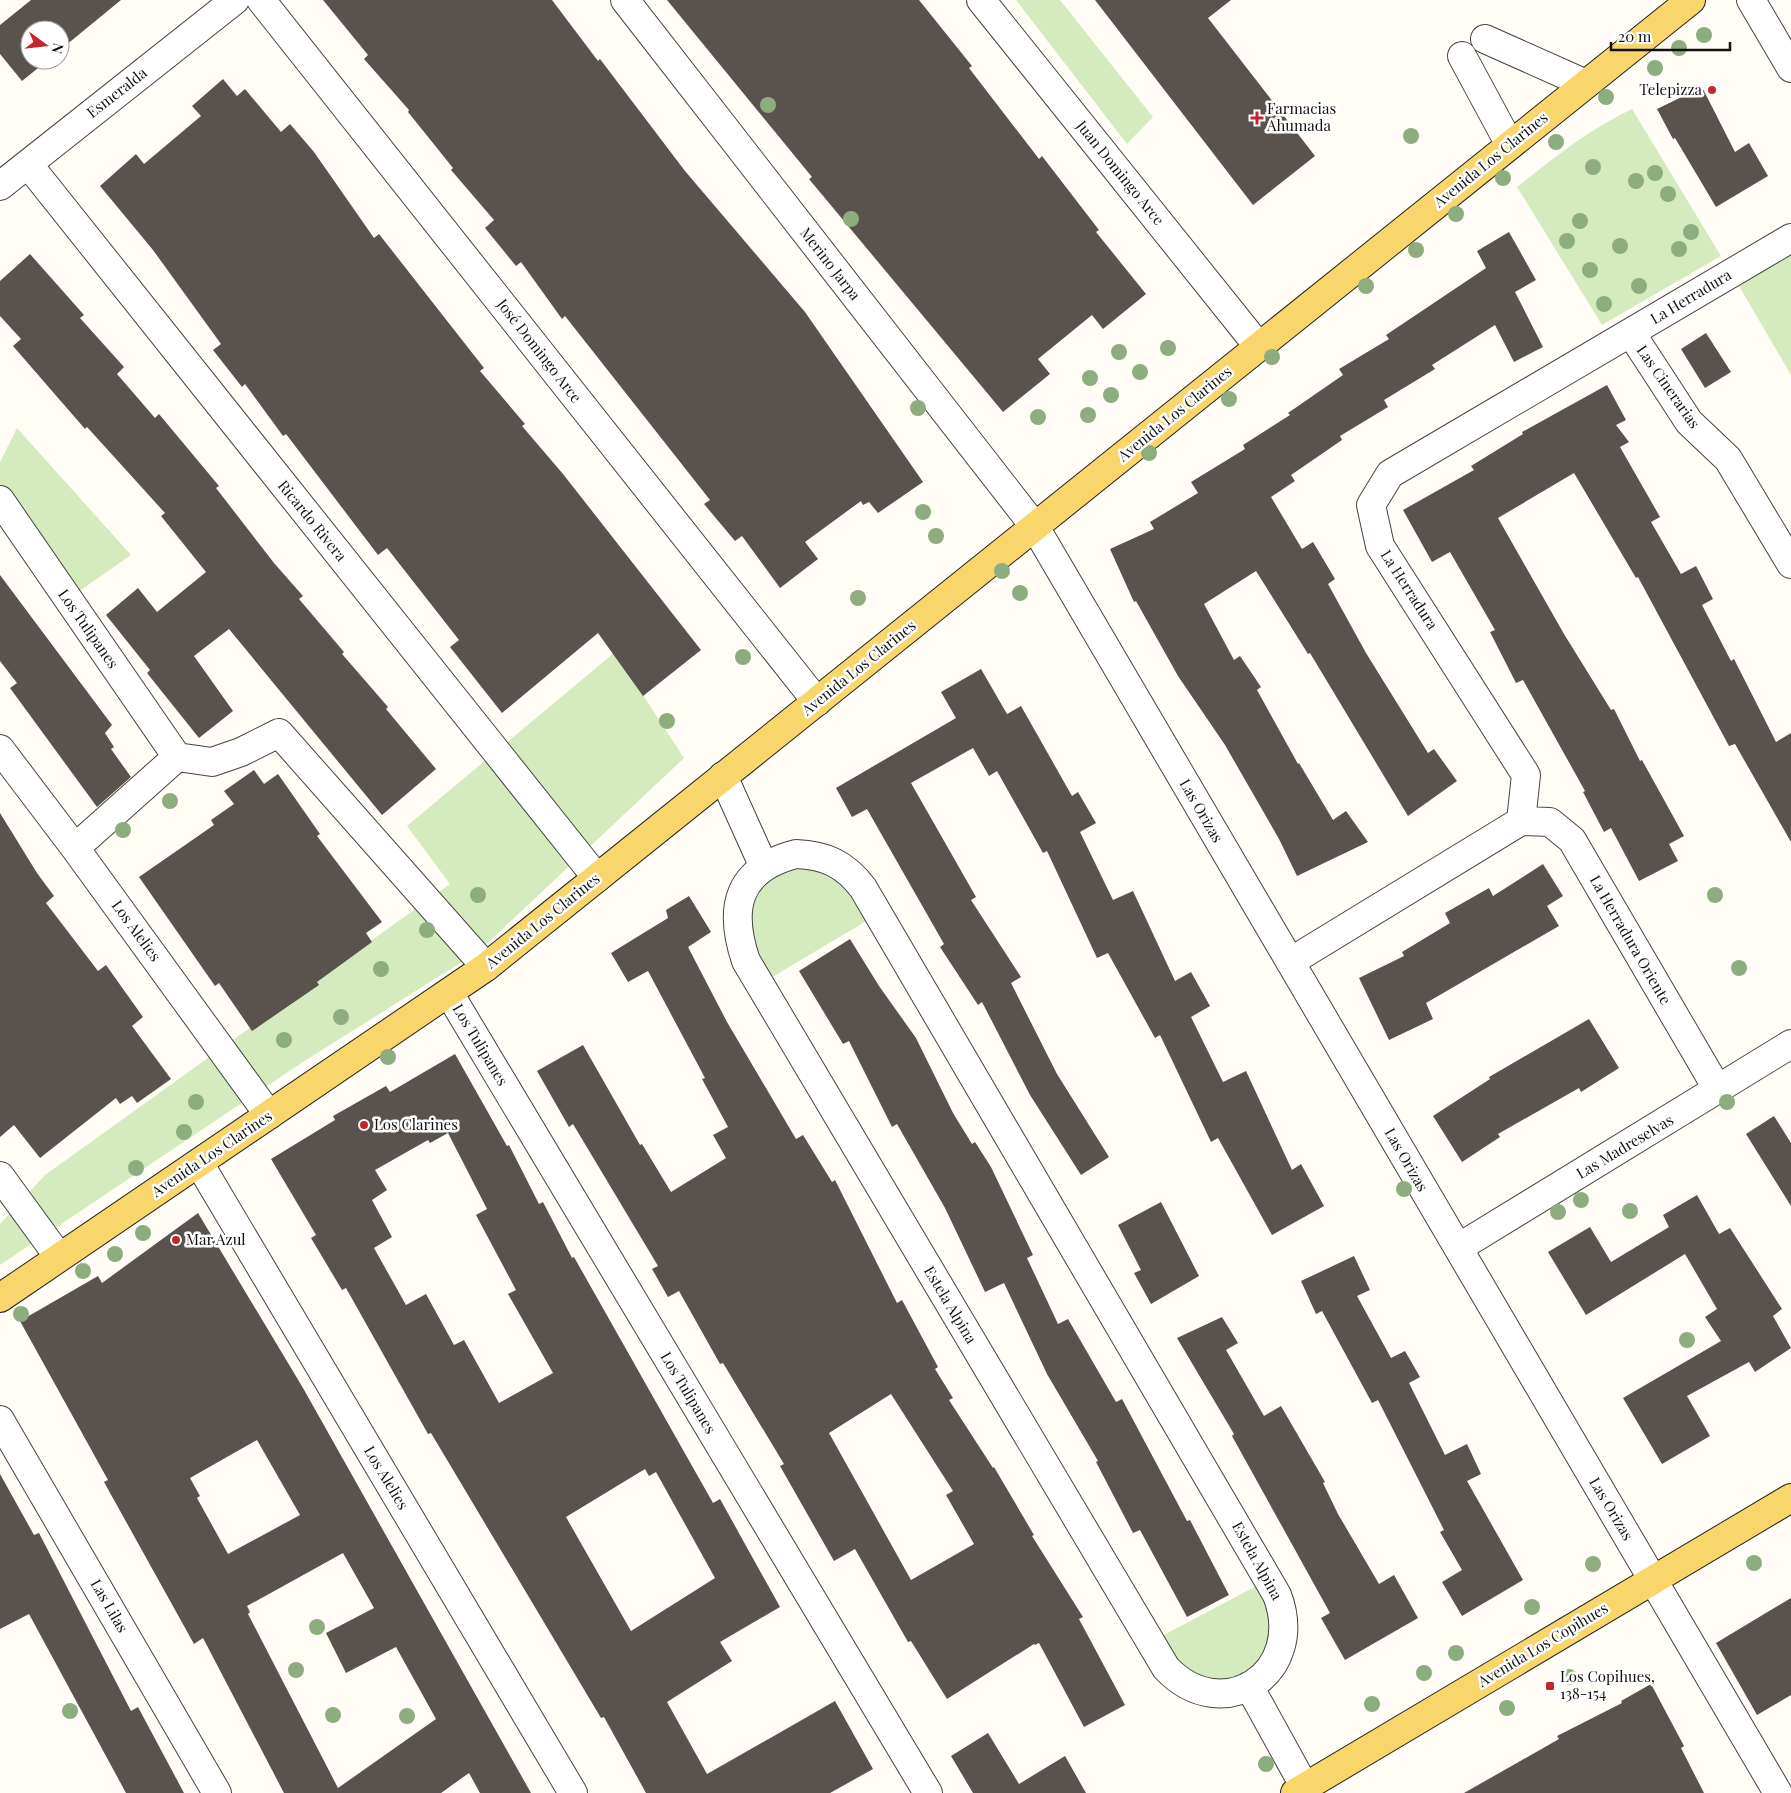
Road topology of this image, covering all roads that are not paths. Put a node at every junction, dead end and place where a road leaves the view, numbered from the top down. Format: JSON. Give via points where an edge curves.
{"nodes":[{"id":1,"x":235,"y":0,"type":"edge"},
{"id":2,"x":261,"y":0,"type":"edge"},
{"id":3,"x":625,"y":0,"type":"edge"},
{"id":4,"x":981,"y":0,"type":"edge"},
{"id":5,"x":1691,"y":0,"type":"edge"},
{"id":6,"x":1750,"y":0,"type":"edge"},
{"id":7,"x":1485,"y":39,"type":"dead end"},
{"id":8,"x":1462,"y":56,"type":"dead end"},
{"id":9,"x":1791,"y":68,"type":"edge"},
{"id":10,"x":1586,"y":84,"type":"junction"},
{"id":11,"x":1510,"y":145,"type":"junction"},
{"id":12,"x":28,"y":164,"type":"junction"},
{"id":13,"x":0,"y":186,"type":"edge"},
{"id":14,"x":1791,"y":238,"type":"edge"},
{"id":15,"x":1631,"y":333,"type":"junction"},
{"id":16,"x":1259,"y":347,"type":"junction"},
{"id":17,"x":0,"y":500,"type":"edge"},
{"id":18,"x":1035,"y":527,"type":"junction"},
{"id":19,"x":1791,"y":564,"type":"edge"},
{"id":20,"x":817,"y":702,"type":"junction"},
{"id":21,"x":0,"y":750,"type":"edge"},
{"id":22,"x":177,"y":757,"type":"junction"},
{"id":23,"x":723,"y":776,"type":"junction"},
{"id":24,"x":1521,"y":821,"type":"junction"},
{"id":25,"x":75,"y":848,"type":"junction"},
{"id":26,"x":764,"y":867,"type":"junction"},
{"id":27,"x":597,"y":878,"type":"junction"},
{"id":28,"x":1290,"y":962,"type":"junction"},
{"id":29,"x":486,"y":967,"type":"junction"},
{"id":30,"x":449,"y":992,"type":"junction"},
{"id":31,"x":1791,"y":1044,"type":"edge"},
{"id":32,"x":1718,"y":1090,"type":"junction"},
{"id":33,"x":269,"y":1115,"type":"junction"},
{"id":34,"x":199,"y":1163,"type":"junction"},
{"id":35,"x":0,"y":1176,"type":"edge"},
{"id":36,"x":1458,"y":1248,"type":"junction"},
{"id":37,"x":59,"y":1258,"type":"junction"},
{"id":38,"x":0,"y":1298,"type":"edge"},
{"id":39,"x":0,"y":1420,"type":"edge"},
{"id":40,"x":1791,"y":1498,"type":"edge"},
{"id":41,"x":1652,"y":1580,"type":"junction"},
{"id":42,"x":1249,"y":1686,"type":"junction"},
{"id":43,"x":1303,"y":1791,"type":"edge"},
{"id":44,"x":217,"y":1793,"type":"edge"},
{"id":45,"x":573,"y":1793,"type":"edge"},
{"id":46,"x":928,"y":1793,"type":"edge"},
{"id":47,"x":1778,"y":1793,"type":"edge"}],
"edges":[{"from":1,"to":12,"type":"street","name":"Esmeralda"},
{"from":2,"to":20,"type":"street","name":"José Domingo Arce"},
{"from":3,"to":18,"type":"street","name":"Merino Jarpa"},
{"from":4,"to":16,"type":"street","name":"Juan Domingo Arce"},
{"from":5,"to":10,"type":"main road","name":"Avenida Los Clarines"},
{"from":6,"to":9,"type":"street"},
{"from":7,"to":10,"type":"street"},
{"from":8,"to":11,"type":"street"},
{"from":10,"to":11,"type":"main road","name":"Avenida Los Clarines"},
{"from":11,"to":16,"type":"main road","name":"Avenida Los Clarines"},
{"from":12,"to":13,"type":"street","name":"Esmeralda"},
{"from":12,"to":27,"type":"street","name":"Ricardo Rivera"},
{"from":14,"to":15,"type":"street","name":"La Herradura"},
{"from":15,"to":19,"type":"street","name":"Las Cinerarias","via":[[1688,422],[1728,459]]},
{"from":15,"to":24,"type":"street","name":"La Herradura","via":[[1390,474],[1371,505],[1380,546],[1526,775]]},
{"from":16,"to":18,"type":"main road","name":"Avenida Los Clarines"},
{"from":17,"to":22,"type":"street","name":"Los Tulipanes"},
{"from":18,"to":20,"type":"main road","name":"Avenida Los Clarines"},
{"from":18,"to":28,"type":"street","name":"Las Orizas"},
{"from":20,"to":23,"type":"main road","name":"Avenida Los Clarines"},
{"from":21,"to":25,"type":"street","name":"Los Alelies"},
{"from":22,"to":25,"type":"street"},
{"from":22,"to":29,"type":"street","via":[[212,762],[279,733]]},
{"from":23,"to":26,"type":"street"},
{"from":23,"to":27,"type":"main road","name":"Avenida Los Clarines"},
{"from":24,"to":28,"type":"street"},
{"from":24,"to":32,"type":"street","name":"La Herradura Oriente","via":[[1550,822],[1572,840]]},
{"from":25,"to":33,"type":"street","name":"Los Alelies"},
{"from":26,"to":42,"type":"street","name":"Estela Alpina","via":[[750,880],[736,916],[740,944],[756,978],[1166,1668],[1176,1679],[1203,1692],[1218,1694]]},
{"from":26,"to":42,"type":"street","name":"Estela Alpina","via":[[779,858],[814,854],[846,868],[863,888],[1277,1594],[1285,1625],[1283,1644],[1276,1661],[1264,1676]]},
{"from":27,"to":29,"type":"main road","name":"Avenida Los Clarines"},
{"from":28,"to":36,"type":"street","name":"Las Orizas"},
{"from":29,"to":30,"type":"main road","name":"Avenida Los Clarines"},
{"from":30,"to":33,"type":"main road","name":"Avenida Los Clarines"},
{"from":30,"to":46,"type":"street","name":"Los Tulipanes"},
{"from":31,"to":32,"type":"street","name":"Las Madreselvas"},
{"from":32,"to":36,"type":"street","name":"Las Madreselvas"},
{"from":33,"to":34,"type":"main road","name":"Avenida Los Clarines"},
{"from":34,"to":37,"type":"main road","name":"Avenida Los Clarines"},
{"from":34,"to":45,"type":"street","name":"Los Alelies"},
{"from":35,"to":37,"type":"street"},
{"from":36,"to":41,"type":"street","name":"Las Orizas"},
{"from":37,"to":38,"type":"main road","name":"Avenida Los Clarines"},
{"from":39,"to":44,"type":"street","name":"Las Lilas"},
{"from":40,"to":41,"type":"main road","name":"Avenida Los Copihues"},
{"from":41,"to":43,"type":"main road","name":"Avenida Los Copihues"},
{"from":41,"to":47,"type":"street","name":"Las Orizas"},
{"from":42,"to":43,"type":"street"}]}
